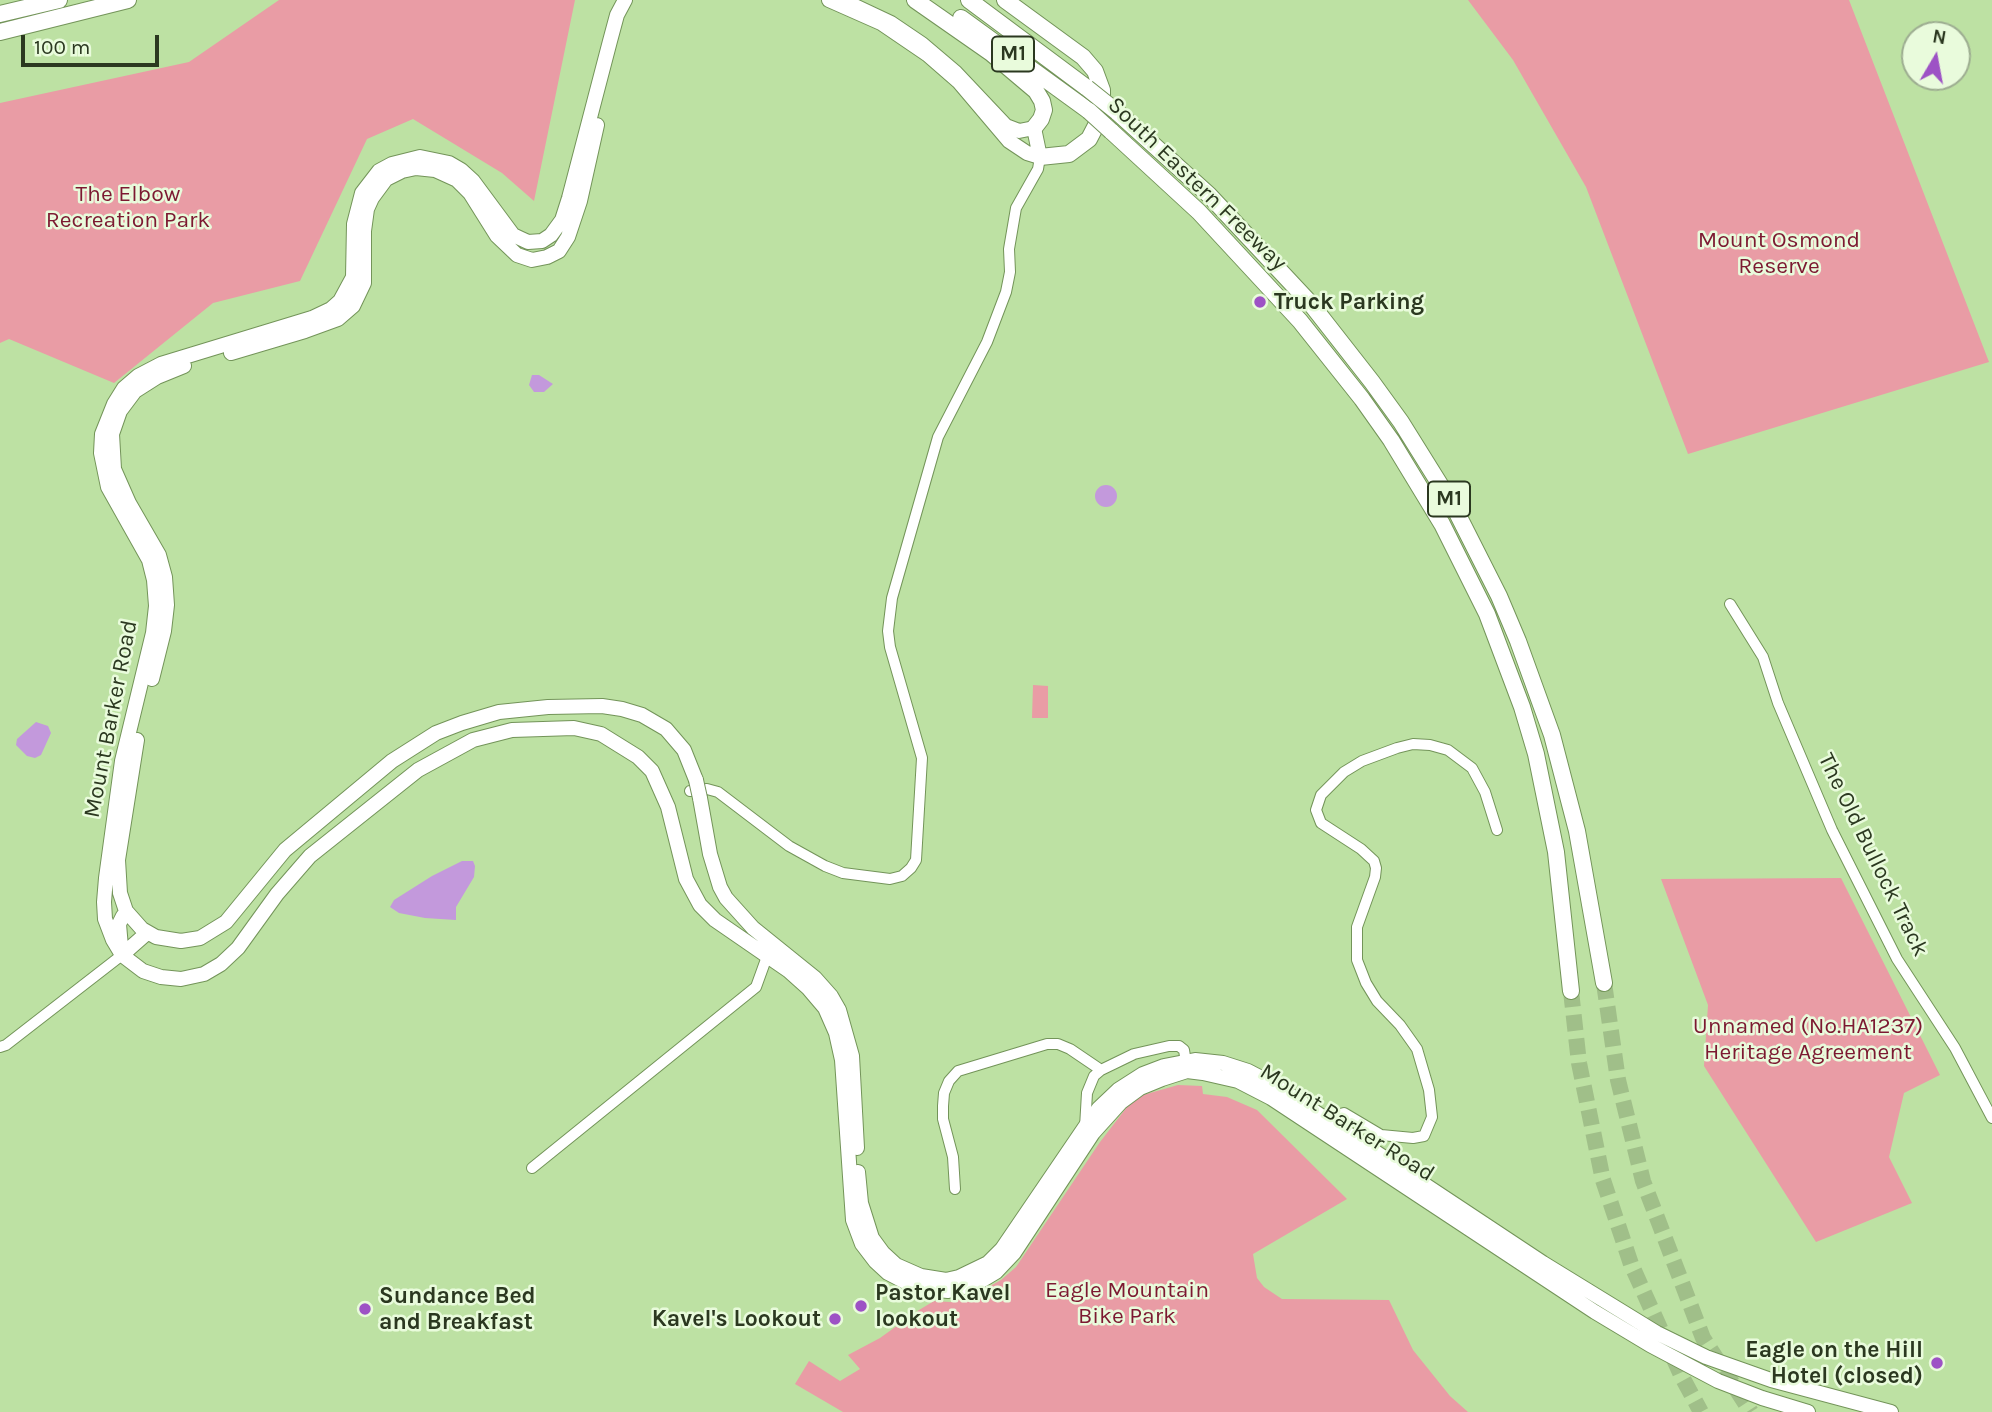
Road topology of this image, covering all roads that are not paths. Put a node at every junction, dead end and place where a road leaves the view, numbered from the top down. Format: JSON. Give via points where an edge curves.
{"nodes":[{"id":1,"x":49,"y":0,"type":"edge"},
{"id":2,"x":59,"y":0,"type":"edge"},
{"id":3,"x":128,"y":0,"type":"edge"},
{"id":4,"x":625,"y":0,"type":"edge"},
{"id":5,"x":632,"y":0,"type":"edge"},
{"id":6,"x":829,"y":0,"type":"edge"},
{"id":7,"x":842,"y":0,"type":"edge"},
{"id":8,"x":915,"y":0,"type":"edge"},
{"id":9,"x":934,"y":0,"type":"edge"},
{"id":10,"x":969,"y":0,"type":"edge"},
{"id":11,"x":1005,"y":0,"type":"edge"},
{"id":12,"x":0,"y":7,"type":"edge"},
{"id":13,"x":0,"y":14,"type":"edge"},
{"id":14,"x":0,"y":32,"type":"edge"},
{"id":15,"x":1034,"y":128,"type":"junction"},
{"id":16,"x":1040,"y":160,"type":"junction"},
{"id":17,"x":1730,"y":604,"type":"dead end"},
{"id":18,"x":695,"y":789,"type":"junction"},
{"id":19,"x":1497,"y":830,"type":"dead end"},
{"id":20,"x":128,"y":914,"type":"junction"},
{"id":21,"x":147,"y":933,"type":"junction"},
{"id":22,"x":770,"y":950,"type":"junction"},
{"id":23,"x":122,"y":955,"type":"junction"},
{"id":24,"x":1604,"y":984,"type":"tunnel mouth"},
{"id":25,"x":1571,"y":991,"type":"tunnel mouth"},
{"id":26,"x":0,"y":1047,"type":"edge"},
{"id":27,"x":1187,"y":1066,"type":"junction"},
{"id":28,"x":1101,"y":1070,"type":"junction"},
{"id":29,"x":1992,"y":1118,"type":"edge"},
{"id":30,"x":1322,"y":1124,"type":"junction"},
{"id":31,"x":1085,"y":1127,"type":"junction"},
{"id":32,"x":532,"y":1168,"type":"dead end"},
{"id":33,"x":955,"y":1189,"type":"dead end"},
{"id":34,"x":1692,"y":1350,"type":"junction"},
{"id":35,"x":1686,"y":1364,"type":"junction"},
{"id":36,"x":1808,"y":1412,"type":"edge"},
{"id":37,"x":1891,"y":1412,"type":"edge"}],
"edges":[{"from":1,"to":12,"type":"highway"},
{"from":2,"to":13,"type":"highway"},
{"from":3,"to":14,"type":"highway"},
{"from":4,"to":23,"type":"main road","name":"Mount Barker Road","via":[[617,15],[569,198],[551,235],[528,242],[513,235],[473,181],[449,163],[420,156],[392,163],[379,171],[362,193],[354,224],[353,277],[331,309],[161,364],[138,376],[114,404],[102,434],[108,487],[149,560],[156,606],[122,761],[106,878],[105,919]]},
{"from":5,"to":20,"type":"main road","name":"Mount Barker Road","via":[[615,43],[580,201],[559,251],[532,260],[517,255],[497,236],[457,180],[435,170],[402,171],[386,179],[367,209],[364,283],[345,314],[306,331],[157,377],[135,391],[120,411],[112,434],[114,469],[159,555],[167,606],[132,763],[120,847],[118,886]]},
{"from":6,"to":16,"type":"main road","via":[[881,23],[928,55],[966,90],[1009,141]]},
{"from":7,"to":15,"type":"main road","via":[[922,44],[1006,125],[1018,131]]},
{"from":8,"to":15,"type":"highway","via":[[1036,91],[1044,110]]},
{"from":9,"to":25,"type":"highway","name":"South Eastern Freeway","number":"M1","bridge":true,"via":[[1089,111],[1199,212],[1300,321],[1391,440],[1442,524],[1487,614],[1518,695],[1556,852]]},
{"from":10,"to":24,"type":"highway","name":"South Eastern Freeway","number":"M1","bridge":true,"via":[[1117,112],[1209,195],[1311,304],[1401,422],[1454,507],[1499,596],[1552,735],[1577,831]]},
{"from":11,"to":16,"type":"highway","via":[[1083,57],[1102,90],[1101,119],[1089,139],[1069,154]]},
{"from":15,"to":16,"type":"main road"},
{"from":16,"to":18,"type":"street","via":[[1016,208],[1006,292],[987,342],[938,438],[892,598],[890,647],[922,758],[916,860],[902,876],[890,879],[842,873],[789,846],[715,790]]},
{"from":17,"to":29,"type":"street","name":"The Old Bullock Track","via":[[1763,657],[1777,703],[1832,830],[1897,959],[1955,1048]]},
{"from":18,"to":21,"type":"main road","name":"Mount Barker Road","via":[[684,750],[666,729],[642,715],[589,706],[499,712],[436,733],[393,761],[299,837],[235,913],[210,933],[181,941]]},
{"from":18,"to":22,"type":"main road","name":"Mount Barker Road","via":[[720,887]]},
{"from":19,"to":30,"type":"street","via":[[1472,768],[1448,750],[1430,745],[1405,746],[1362,761],[1321,795],[1317,810],[1321,824],[1374,861],[1376,868],[1357,928],[1357,960],[1371,992],[1417,1049],[1432,1118],[1424,1136],[1413,1138],[1381,1135],[1344,1113]]},
{"from":20,"to":21,"type":"main road","name":"Mount Barker Road"},
{"from":20,"to":23,"type":"main road","via":[[118,927]]},
{"from":21,"to":23,"type":"main road"},
{"from":22,"to":23,"type":"main road","name":"Mount Barker Road","via":[[715,920],[700,905],[686,878],[668,807],[652,771],[620,744],[574,727],[512,730],[473,740],[418,770],[310,856],[238,948],[212,970],[171,979],[142,971]]},
{"from":22,"to":27,"type":"main road","name":"Mount Barker Road","via":[[825,1008],[836,1033],[842,1060],[853,1220],[862,1244],[888,1273],[917,1288],[948,1291],[976,1284],[996,1272],[1014,1253],[1109,1114],[1140,1088]]},
{"from":22,"to":31,"type":"main road","name":"Mount Barker Road","via":[[815,978],[839,1010],[852,1056],[861,1203],[872,1238],[896,1265],[946,1280],[988,1263],[1014,1233]]},
{"from":22,"to":32,"type":"street","via":[[756,987]]},
{"from":23,"to":26,"type":"street"},
{"from":27,"to":28,"type":"street","via":[[1184,1050],[1169,1046]]},
{"from":27,"to":30,"type":"main road","name":"Mount Barker Road","via":[[1238,1081]]},
{"from":27,"to":31,"type":"main road","name":"Mount Barker Road","via":[[1164,1066],[1129,1082],[1108,1098]]},
{"from":28,"to":31,"type":"street","via":[[1087,1093]]},
{"from":28,"to":33,"type":"street","via":[[1058,1044],[1033,1047],[958,1071],[949,1081],[943,1106]]},
{"from":30,"to":34,"type":"main road","name":"Mount Barker Road","via":[[1610,1306]]},
{"from":30,"to":35,"type":"main road","name":"Mount Barker Road","via":[[1595,1312]]},
{"from":34,"to":35,"type":"main road"},
{"from":34,"to":37,"type":"main road","name":"Mount Barker Road","via":[[1771,1380]]},
{"from":35,"to":36,"type":"main road","name":"Mount Barker Road","via":[[1718,1381]]}]}
